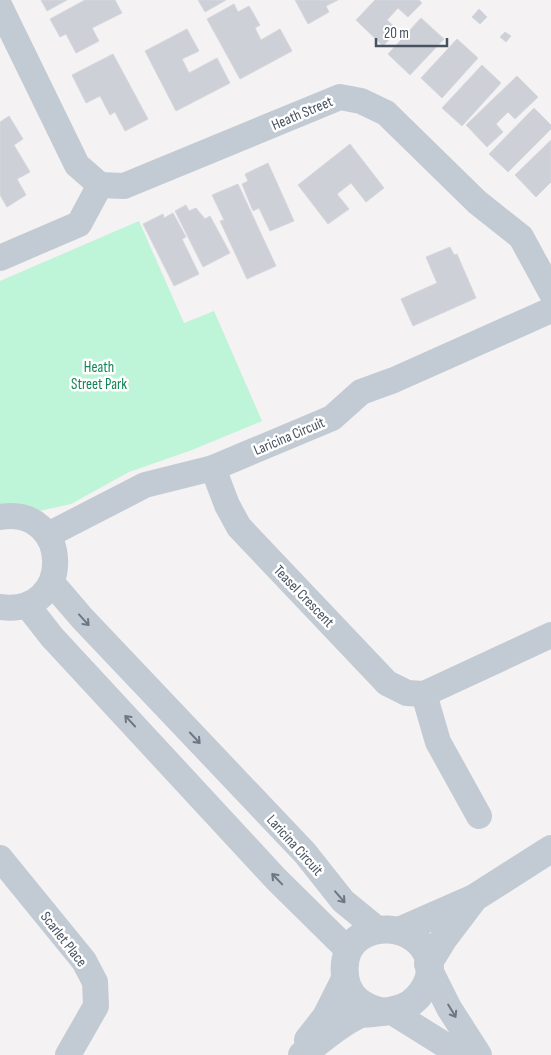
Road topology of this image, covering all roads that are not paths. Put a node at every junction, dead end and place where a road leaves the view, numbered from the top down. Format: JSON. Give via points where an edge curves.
{"nodes":[{"id":1,"x":0,"y":7,"type":"edge"},
{"id":2,"x":100,"y":185,"type":"junction"},
{"id":3,"x":0,"y":258,"type":"edge"},
{"id":4,"x":551,"y":292,"type":"edge"},
{"id":5,"x":551,"y":310,"type":"edge"},
{"id":6,"x":213,"y":468,"type":"junction"},
{"id":7,"x":0,"y":517,"type":"edge"},
{"id":8,"x":48,"y":535,"type":"junction"},
{"id":9,"x":52,"y":583,"type":"junction"},
{"id":10,"x":27,"y":605,"type":"junction"},
{"id":11,"x":0,"y":607,"type":"edge"},
{"id":12,"x":551,"y":635,"type":"edge"},
{"id":13,"x":424,"y":694,"type":"junction"},
{"id":14,"x":479,"y":816,"type":"dead end"},
{"id":15,"x":551,"y":849,"type":"edge"},
{"id":16,"x":0,"y":858,"type":"edge"},
{"id":17,"x":474,"y":898,"type":"junction"},
{"id":18,"x":389,"y":929,"type":"junction"},
{"id":19,"x":348,"y":950,"type":"junction"},
{"id":20,"x":429,"y":966,"type":"junction"},
{"id":21,"x":345,"y":980,"type":"junction"},
{"id":22,"x":388,"y":1012,"type":"junction"},
{"id":23,"x":68,"y":1055,"type":"edge"},
{"id":24,"x":296,"y":1055,"type":"edge"},
{"id":25,"x":302,"y":1055,"type":"edge"},
{"id":26,"x":453,"y":1055,"type":"edge"},
{"id":27,"x":479,"y":1055,"type":"edge"}],
"edges":[{"from":1,"to":2,"type":"street","via":[[77,165]]},
{"from":2,"to":3,"type":"street","via":[[79,224]]},
{"from":2,"to":4,"type":"street","name":"Heath Street","via":[[124,186],[340,97],[361,100],[386,114],[477,202],[521,237]]},
{"from":5,"to":6,"type":"street","name":"Laricina Circuit","via":[[361,392],[332,418]]},
{"from":6,"to":8,"type":"street","name":"Laricina Circuit","via":[[145,485]]},
{"from":6,"to":13,"type":"street","name":"Teasel Crescent","via":[[227,505],[246,534],[387,682],[407,694]]},
{"from":7,"to":8,"type":"street","via":[[20,517],[35,523]]},
{"from":8,"to":9,"type":"street","via":[[56,560]]},
{"from":9,"to":10,"type":"street"},
{"from":9,"to":18,"type":"street","name":"Laricina Circuit","one_way":true,"via":[[305,853],[343,901]]},
{"from":10,"to":11,"type":"street","via":[[12,609]]},
{"from":19,"to":10,"type":"street","one_way":true,"via":[[276,879],[52,637]]},
{"from":12,"to":13,"type":"street"},
{"from":13,"to":14,"type":"street","via":[[438,742]]},
{"from":15,"to":17,"type":"street"},
{"from":16,"to":23,"type":"street","name":"Scarlet Place","via":[[84,962],[95,982],[96,1006]]},
{"from":17,"to":18,"type":"street"},
{"from":17,"to":20,"type":"street","via":[[444,938]]},
{"from":18,"to":19,"type":"street","via":[[358,938]]},
{"from":18,"to":20,"type":"street","via":[[419,943]]},
{"from":19,"to":21,"type":"street"},
{"from":20,"to":22,"type":"street","via":[[427,983],[418,999],[406,1008]]},
{"from":20,"to":27,"type":"street","one_way":true,"via":[[449,1008]]},
{"from":21,"to":22,"type":"street","via":[[356,1000],[370,1009]]},
{"from":21,"to":24,"type":"street","via":[[326,1018]]},
{"from":22,"to":25,"type":"street","via":[[359,1014]]},
{"from":22,"to":26,"type":"street","via":[[445,1045]]}]}
